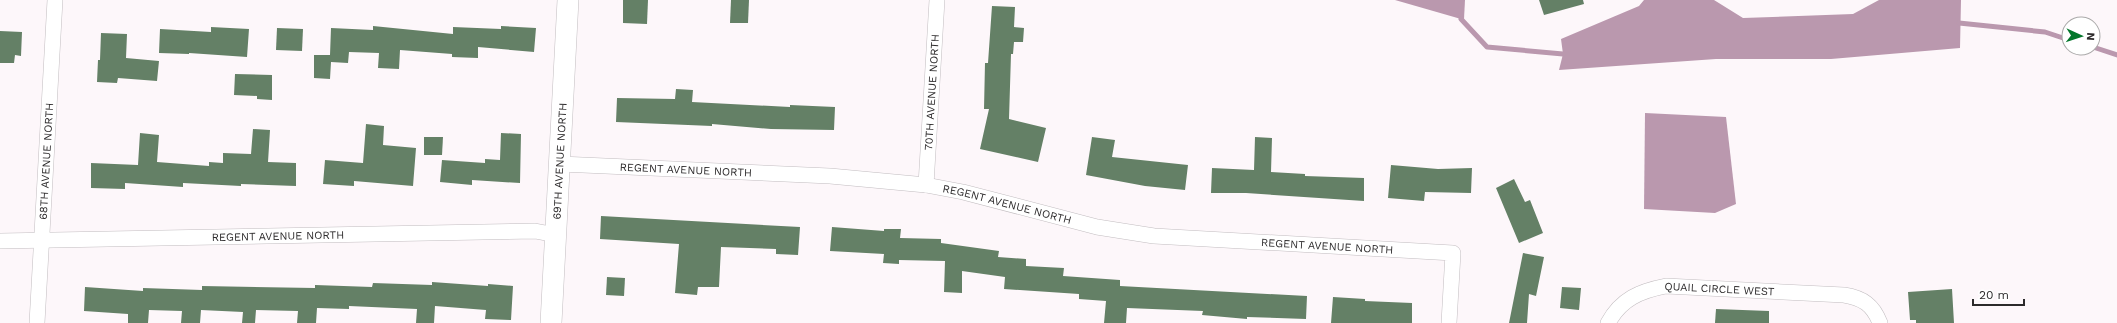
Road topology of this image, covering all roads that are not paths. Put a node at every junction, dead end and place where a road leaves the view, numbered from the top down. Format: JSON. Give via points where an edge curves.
{"nodes":[{"id":1,"x":55,"y":0,"type":"edge"},
{"id":2,"x":568,"y":0,"type":"edge"},
{"id":3,"x":937,"y":0,"type":"edge"},
{"id":4,"x":560,"y":164,"type":"junction"},
{"id":5,"x":926,"y":185,"type":"junction"},
{"id":6,"x":556,"y":235,"type":"junction"},
{"id":7,"x":0,"y":241,"type":"edge"},
{"id":8,"x":41,"y":241,"type":"junction"},
{"id":9,"x":37,"y":323,"type":"edge"},
{"id":10,"x":552,"y":323,"type":"edge"},
{"id":11,"x":1449,"y":323,"type":"edge"},
{"id":12,"x":1608,"y":323,"type":"edge"},
{"id":13,"x":1880,"y":323,"type":"edge"}],
"edges":[{"from":1,"to":8,"type":"street","name":"68TH AVENUE NORTH"},
{"from":2,"to":4,"type":"street","name":"69TH AVENUE NORTH"},
{"from":3,"to":5,"type":"street","name":"70TH AVENUE NORTH"},
{"from":4,"to":5,"type":"street","name":"REGENT AVENUE NORTH","via":[[830,176]]},
{"from":4,"to":6,"type":"street","name":"69TH AVENUE NORTH"},
{"from":5,"to":11,"type":"street","name":"REGENT AVENUE NORTH","via":[[1098,227],[1154,236],[1453,253]]},
{"from":6,"to":8,"type":"street","name":"REGENT AVENUE NORTH","via":[[535,231]]},
{"from":6,"to":10,"type":"street","name":"69TH AVENUE NORTH"},
{"from":7,"to":8,"type":"street","name":"REGENT AVENUE NORTH"},
{"from":8,"to":9,"type":"street","name":"68TH AVENUE NORTH"},
{"from":12,"to":13,"type":"street","name":"QUAIL CIRCLE WEST","via":[[1614,311],[1629,298],[1647,290],[1666,286],[1844,295],[1869,304]]}]}
